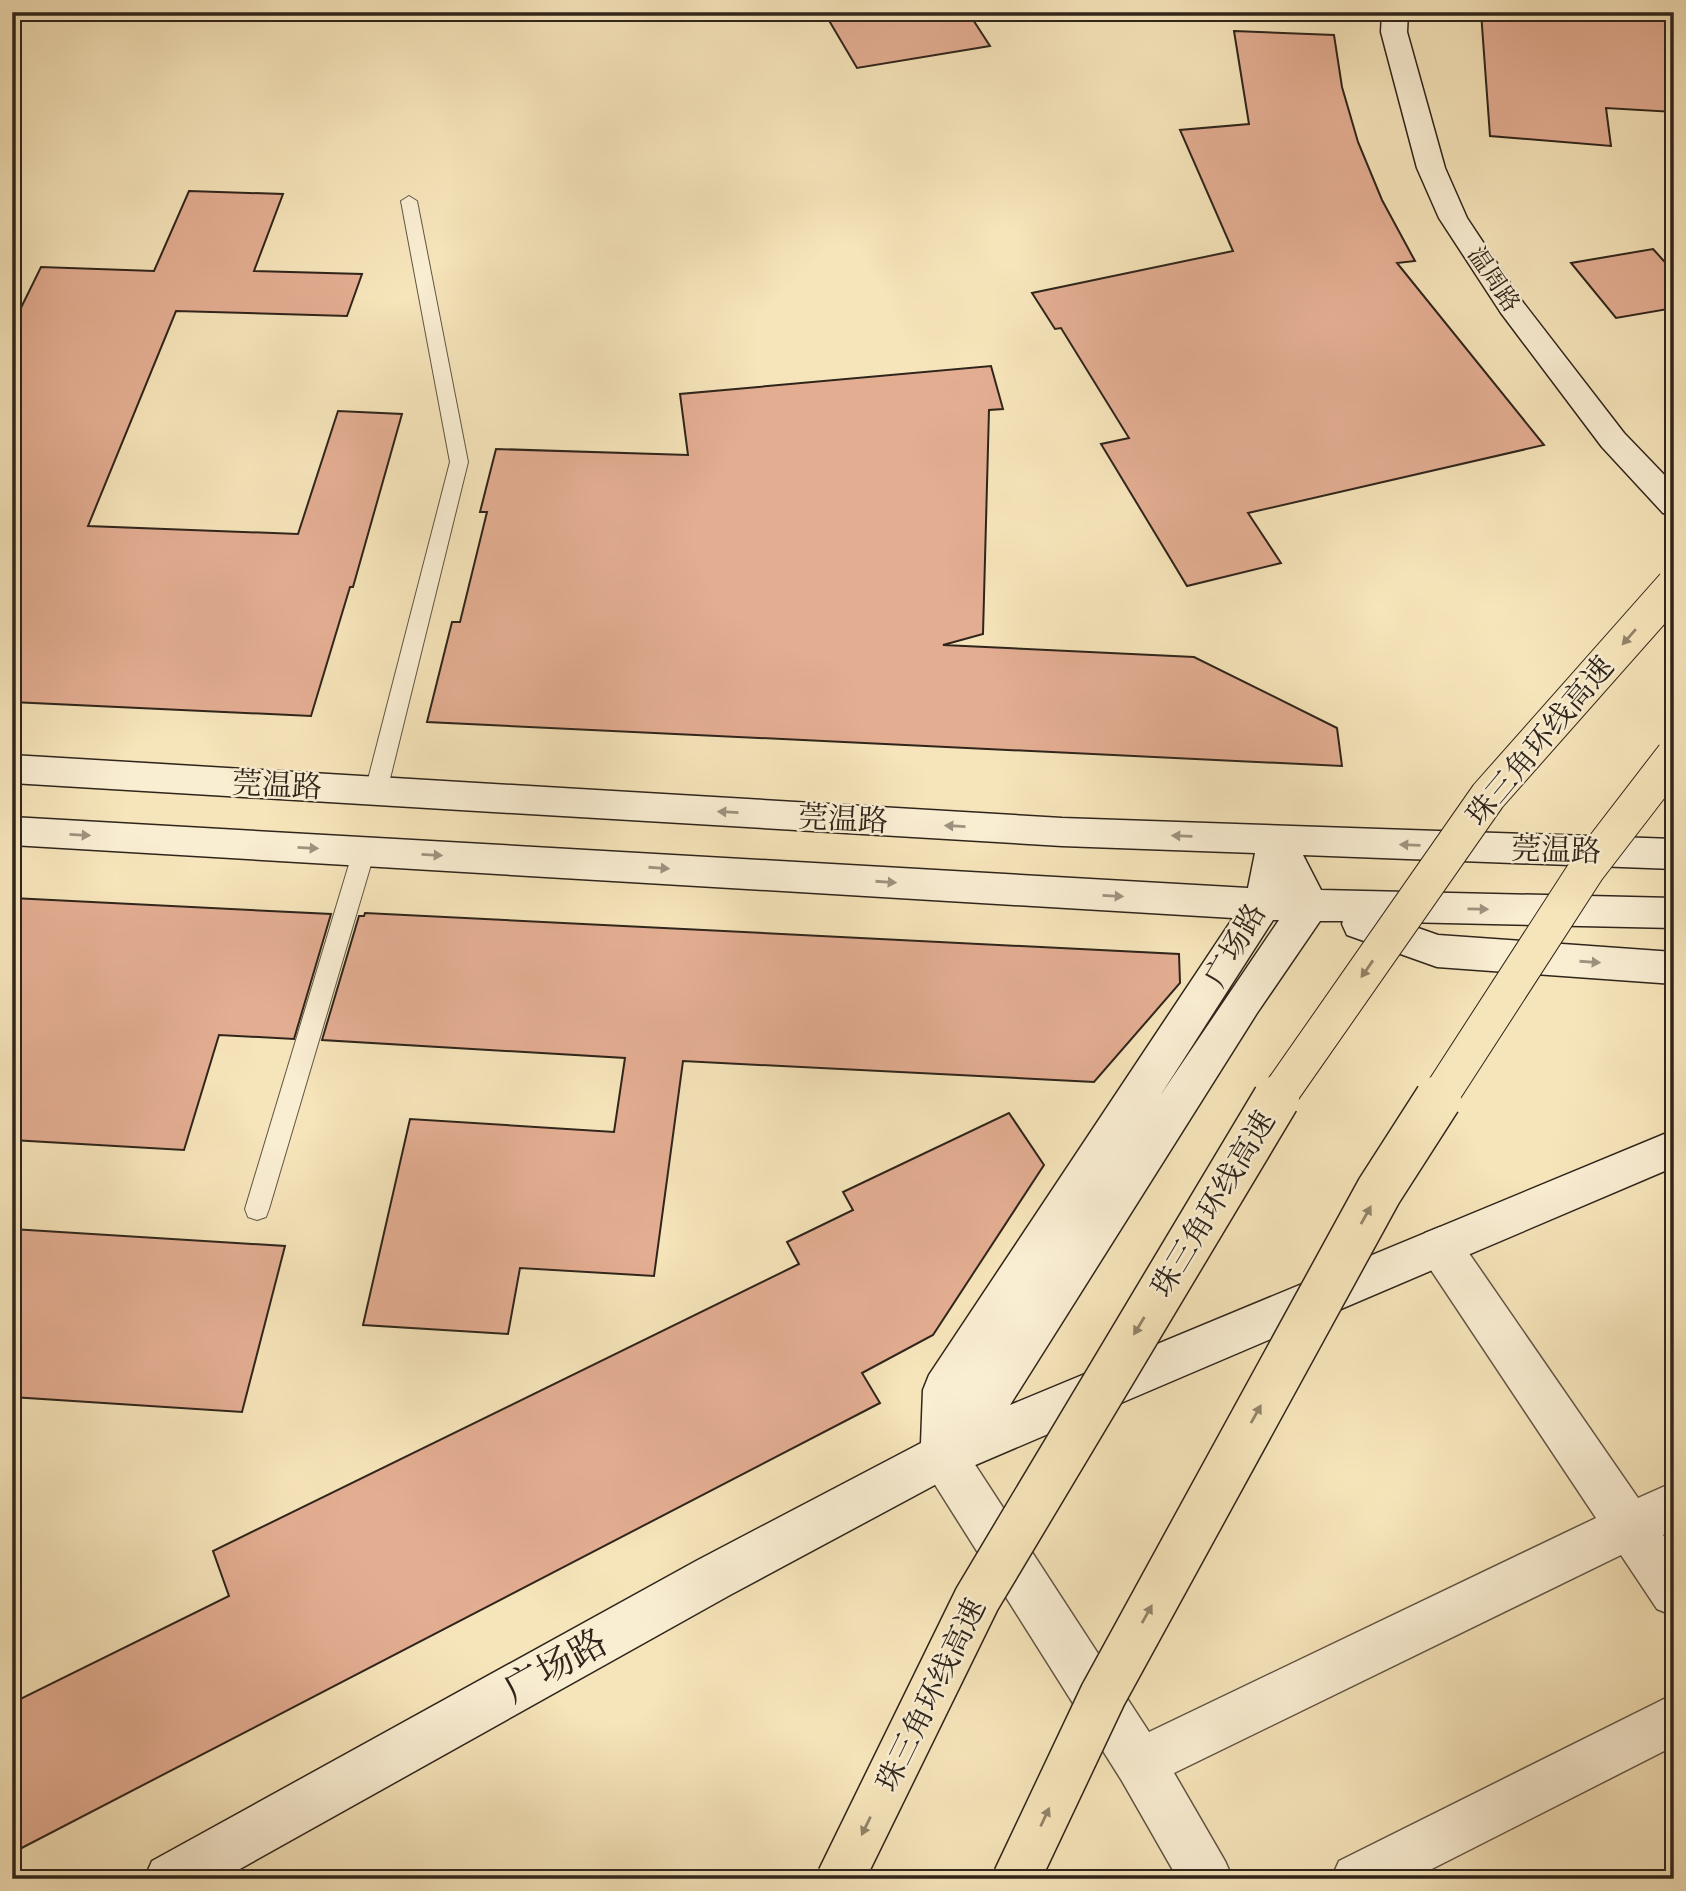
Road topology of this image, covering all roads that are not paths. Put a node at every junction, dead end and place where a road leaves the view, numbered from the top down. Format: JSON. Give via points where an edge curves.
{"nodes":[{"id":1,"x":1395,"y":12,"type":"edge"},
{"id":2,"x":409,"y":201,"type":"dead end"},
{"id":3,"x":1674,"y":505,"type":"edge"},
{"id":4,"x":1674,"y":586,"type":"edge"},
{"id":5,"x":1674,"y":755,"type":"edge"},
{"id":6,"x":12,"y":769,"type":"edge"},
{"id":7,"x":376,"y":791,"type":"junction"},
{"id":8,"x":12,"y":831,"type":"edge"},
{"id":9,"x":1277,"y":840,"type":"junction"},
{"id":10,"x":363,"y":851,"type":"junction"},
{"id":11,"x":1674,"y":854,"type":"edge"},
{"id":12,"x":1263,"y":904,"type":"junction"},
{"id":13,"x":1310,"y":905,"type":"junction"},
{"id":14,"x":1674,"y":913,"type":"edge"},
{"id":15,"x":1674,"y":968,"type":"edge"},
{"id":16,"x":1674,"y":1148,"type":"edge"},
{"id":17,"x":257,"y":1209,"type":"dead end"},
{"id":18,"x":1440,"y":1247,"type":"junction"},
{"id":19,"x":943,"y":1456,"type":"junction"},
{"id":20,"x":1674,"y":1505,"type":"edge"},
{"id":21,"x":1629,"y":1526,"type":"junction"},
{"id":22,"x":1674,"y":1592,"type":"edge"},
{"id":23,"x":1674,"y":1719,"type":"edge"},
{"id":24,"x":1139,"y":1763,"type":"junction"},
{"id":25,"x":170,"y":1879,"type":"edge"},
{"id":26,"x":840,"y":1879,"type":"edge"},
{"id":27,"x":1016,"y":1879,"type":"edge"},
{"id":28,"x":1208,"y":1879,"type":"edge"},
{"id":29,"x":1357,"y":1879,"type":"edge"}],
"edges":[{"from":1,"to":3,"type":"street","name":"温周路","via":[[1394,32],[1424,143],[1453,218],[1511,307],[1614,440]]},
{"from":2,"to":7,"type":"lane","via":[[459,462]]},
{"from":4,"to":26,"type":"highway","name":"珠三角环线高速","one_way":true,"bridge":true,"via":[[1488,796],[1265,1115],[977,1599]]},
{"from":27,"to":5,"type":"highway","one_way":true,"bridge":true,"via":[[1102,1695],[1379,1191],[1587,869]]},
{"from":6,"to":7,"type":"street","name":"莞温路"},
{"from":9,"to":7,"type":"street","name":"莞温路","one_way":true},
{"from":8,"to":10,"type":"street","name":"莞温路","one_way":true},
{"from":11,"to":9,"type":"street","name":"莞温路","one_way":true},
{"from":9,"to":12,"type":"street","name":"广场路"},
{"from":9,"to":13,"type":"street","name":"广场路"},
{"from":10,"to":12,"type":"street","name":"莞温路","one_way":true},
{"from":10,"to":17,"type":"lane"},
{"from":12,"to":13,"type":"street","name":"莞温路"},
{"from":12,"to":19,"type":"street","name":"广场路","via":[[945,1390]]},
{"from":13,"to":14,"type":"street","name":"莞温路","one_way":true},
{"from":13,"to":15,"type":"street","one_way":true,"via":[[1437,951]]},
{"from":13,"to":19,"type":"street","name":"广场路","via":[[1242,1001],[984,1408]]},
{"from":16,"to":18,"type":"street","name":"广场路"},
{"from":18,"to":19,"type":"street","name":"广场路"},
{"from":18,"to":21,"type":"street"},
{"from":19,"to":24,"type":"street"},
{"from":19,"to":25,"type":"street","name":"广场路"},
{"from":20,"to":21,"type":"street"},
{"from":21,"to":22,"type":"street"},
{"from":21,"to":24,"type":"street"},
{"from":23,"to":29,"type":"street"},
{"from":24,"to":28,"type":"street"}]}
